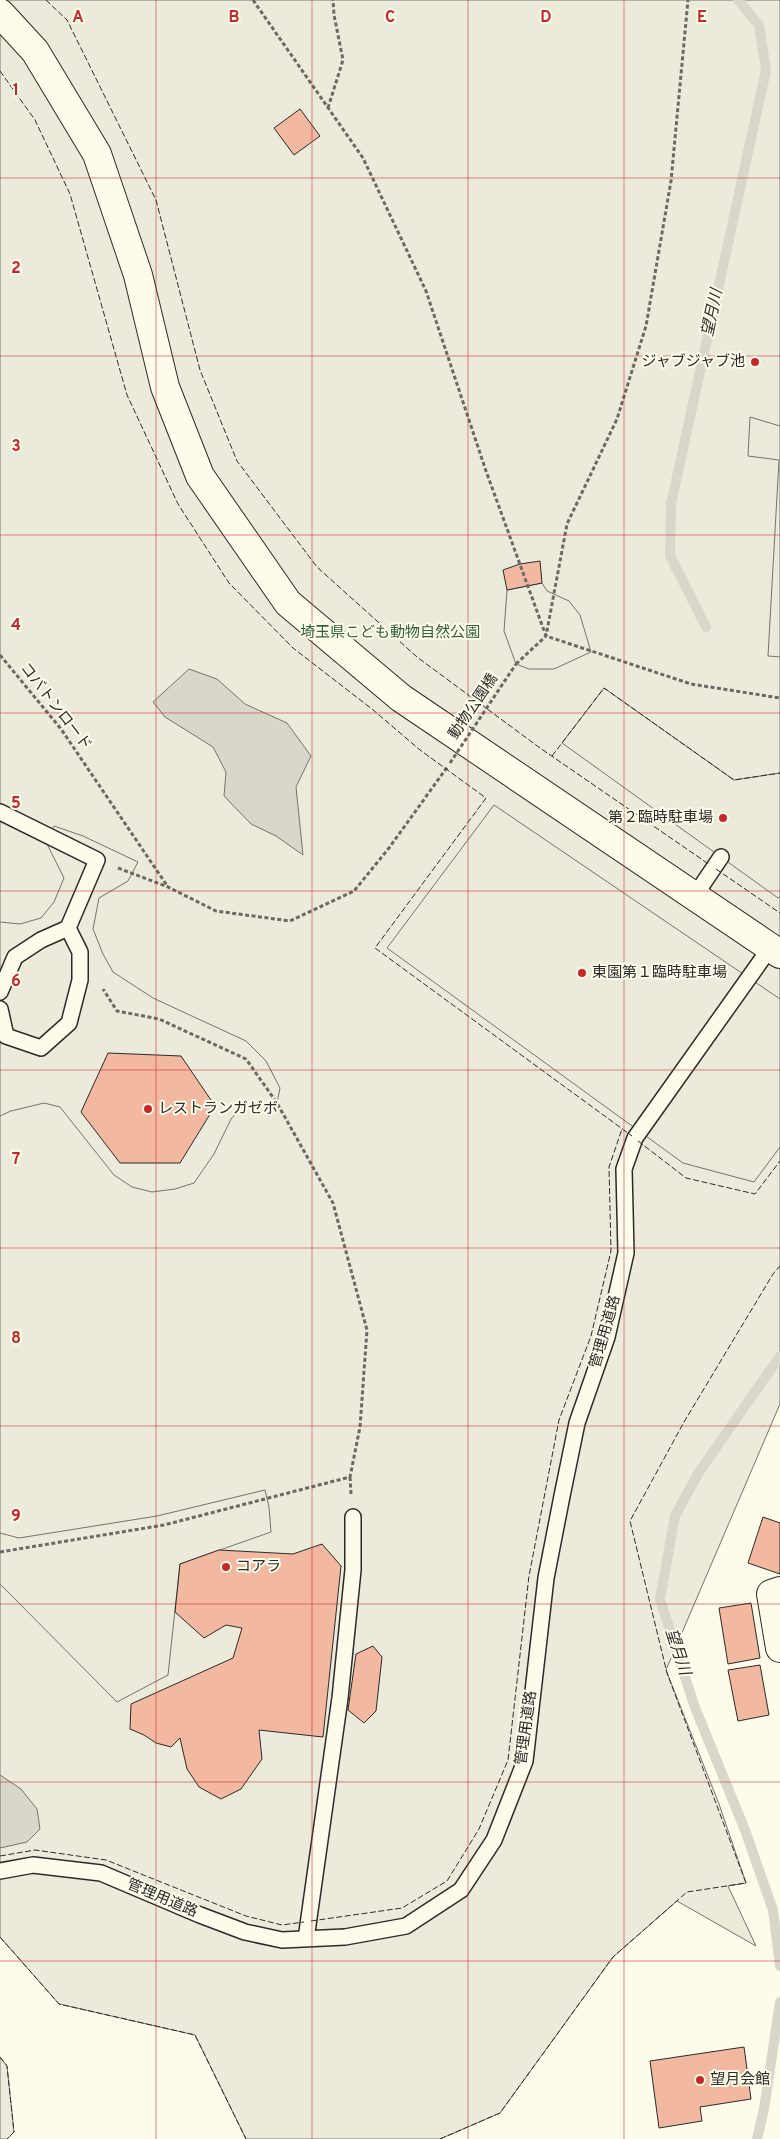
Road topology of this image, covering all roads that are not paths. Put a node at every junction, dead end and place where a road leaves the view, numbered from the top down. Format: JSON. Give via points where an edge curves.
{"nodes":[{"id":1,"x":0,"y":13,"type":"edge"},
{"id":2,"x":0,"y":812,"type":"edge"},
{"id":3,"x":721,"y":857,"type":"dead end"},
{"id":4,"x":694,"y":897,"type":"junction"},
{"id":5,"x":68,"y":928,"type":"junction"},
{"id":6,"x":775,"y":951,"type":"edge"},
{"id":7,"x":0,"y":992,"type":"edge"},
{"id":8,"x":0,"y":1009,"type":"edge"},
{"id":9,"x":353,"y":1517,"type":"dead end"},
{"id":10,"x":780,"y":1591,"type":"edge"},
{"id":11,"x":780,"y":1648,"type":"edge"},
{"id":12,"x":0,"y":1871,"type":"edge"},
{"id":13,"x":306,"y":1939,"type":"junction"}],
"edges":[{"from":1,"to":4,"type":"street","via":[[36,50],[97,154],[138,275],[165,387],[200,476],[288,603],[401,698]]},
{"from":2,"to":5,"type":"lane","via":[[97,860]]},
{"from":3,"to":4,"type":"lane"},
{"from":4,"to":6,"type":"street"},
{"from":5,"to":7,"type":"lane","via":[[41,940],[15,958]]},
{"from":5,"to":8,"type":"lane","via":[[80,952],[80,980],[70,1023],[41,1048],[6,1036]]},
{"from":6,"to":13,"type":"lane","name":"管理用道路","via":[[635,1138],[624,1169],[626,1253],[607,1337],[576,1423],[546,1578],[525,1761],[494,1840],[461,1890],[406,1926],[346,1937]]},
{"from":9,"to":13,"type":"lane","via":[[353,1570],[340,1698]]},
{"from":10,"to":11,"type":"street","via":[[771,1594]]},
{"from":12,"to":13,"type":"lane","name":"管理用道路","via":[[33,1865],[101,1872],[246,1932],[282,1940]]}]}
